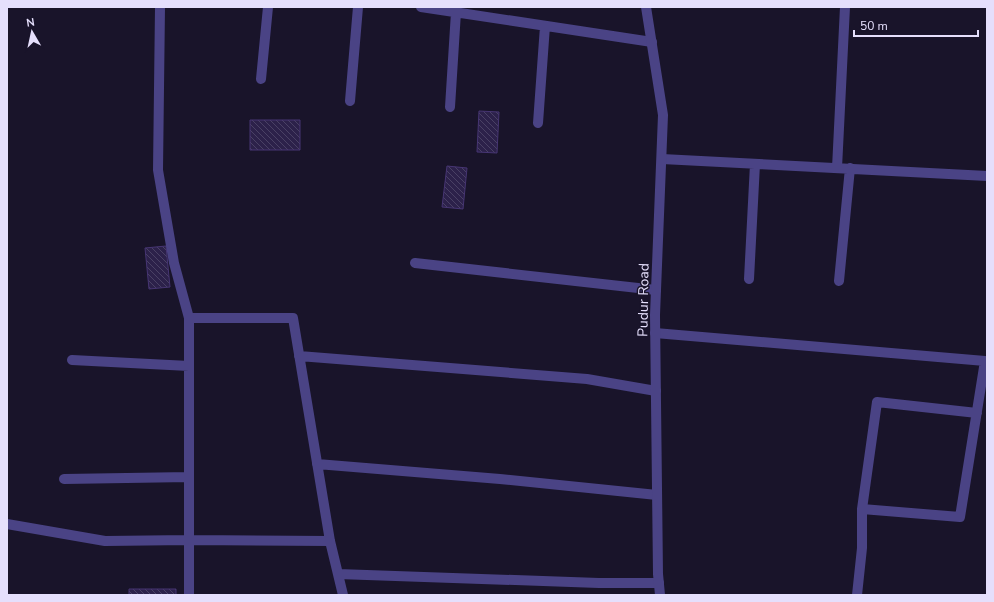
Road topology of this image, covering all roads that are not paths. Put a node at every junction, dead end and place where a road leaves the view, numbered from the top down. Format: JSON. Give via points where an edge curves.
{"nodes":[{"id":1,"x":160,"y":7,"type":"edge"},
{"id":2,"x":268,"y":7,"type":"edge"},
{"id":3,"x":358,"y":7,"type":"edge"},
{"id":4,"x":421,"y":7,"type":"edge"},
{"id":5,"x":646,"y":7,"type":"edge"},
{"id":6,"x":845,"y":7,"type":"edge"},
{"id":7,"x":456,"y":12,"type":"junction"},
{"id":8,"x":545,"y":26,"type":"junction"},
{"id":9,"x":652,"y":42,"type":"junction"},
{"id":10,"x":261,"y":79,"type":"dead end"},
{"id":11,"x":350,"y":102,"type":"dead end"},
{"id":12,"x":450,"y":107,"type":"dead end"},
{"id":13,"x":538,"y":123,"type":"dead end"},
{"id":14,"x":662,"y":159,"type":"junction"},
{"id":15,"x":756,"y":164,"type":"junction"},
{"id":16,"x":838,"y":168,"type":"junction"},
{"id":17,"x":850,"y":168,"type":"junction"},
{"id":18,"x":987,"y":176,"type":"edge"},
{"id":19,"x":415,"y":263,"type":"dead end"},
{"id":20,"x":749,"y":279,"type":"dead end"},
{"id":21,"x":839,"y":281,"type":"dead end"},
{"id":22,"x":656,"y":290,"type":"junction"},
{"id":23,"x":189,"y":318,"type":"junction"},
{"id":24,"x":655,"y":333,"type":"junction"},
{"id":25,"x":299,"y":356,"type":"junction"},
{"id":26,"x":72,"y":360,"type":"dead end"},
{"id":27,"x":189,"y":366,"type":"junction"},
{"id":28,"x":656,"y":391,"type":"junction"},
{"id":29,"x":977,"y":413,"type":"junction"},
{"id":30,"x":317,"y":464,"type":"junction"},
{"id":31,"x":189,"y":477,"type":"junction"},
{"id":32,"x":64,"y":479,"type":"dead end"},
{"id":33,"x":657,"y":494,"type":"junction"},
{"id":34,"x":862,"y":509,"type":"junction"},
{"id":35,"x":7,"y":524,"type":"edge"},
{"id":36,"x":189,"y":540,"type":"junction"},
{"id":37,"x":330,"y":541,"type":"junction"},
{"id":38,"x":338,"y":574,"type":"junction"},
{"id":39,"x":659,"y":583,"type":"junction"},
{"id":40,"x":189,"y":595,"type":"edge"},
{"id":41,"x":343,"y":595,"type":"edge"},
{"id":42,"x":660,"y":595,"type":"edge"},
{"id":43,"x":857,"y":595,"type":"edge"}],
"edges":[{"from":1,"to":23,"type":"street","via":[[158,170],[174,263]]},
{"from":2,"to":10,"type":"street"},
{"from":3,"to":11,"type":"street"},
{"from":4,"to":7,"type":"street"},
{"from":5,"to":9,"type":"street","name":"Pudur Road"},
{"from":6,"to":16,"type":"street"},
{"from":7,"to":8,"type":"street"},
{"from":7,"to":12,"type":"street"},
{"from":8,"to":9,"type":"street"},
{"from":8,"to":13,"type":"street"},
{"from":9,"to":14,"type":"street","name":"Pudur Road","via":[[663,115]]},
{"from":14,"to":15,"type":"street"},
{"from":14,"to":22,"type":"street","name":"Pudur Road"},
{"from":15,"to":16,"type":"street"},
{"from":15,"to":20,"type":"street"},
{"from":16,"to":17,"type":"street"},
{"from":17,"to":18,"type":"street"},
{"from":17,"to":21,"type":"street"},
{"from":19,"to":22,"type":"street"},
{"from":22,"to":24,"type":"street","name":"Pudur Road"},
{"from":23,"to":25,"type":"street","via":[[293,318]]},
{"from":23,"to":27,"type":"street"},
{"from":24,"to":28,"type":"street","name":"Pudur Road"},
{"from":24,"to":29,"type":"street","via":[[985,361]]},
{"from":25,"to":28,"type":"street","via":[[587,379]]},
{"from":25,"to":30,"type":"street"},
{"from":26,"to":27,"type":"street"},
{"from":27,"to":31,"type":"street"},
{"from":28,"to":33,"type":"street","name":"Pudur Road"},
{"from":29,"to":34,"type":"street","via":[[960,517]]},
{"from":29,"to":34,"type":"street","via":[[877,402]]},
{"from":30,"to":33,"type":"street"},
{"from":30,"to":37,"type":"street"},
{"from":31,"to":32,"type":"street"},
{"from":31,"to":36,"type":"street"},
{"from":33,"to":39,"type":"street","name":"Pudur Road"},
{"from":34,"to":43,"type":"street","via":[[862,548]]},
{"from":35,"to":36,"type":"street","via":[[105,542]]},
{"from":36,"to":37,"type":"street"},
{"from":36,"to":40,"type":"street"},
{"from":37,"to":38,"type":"street"},
{"from":38,"to":39,"type":"street"},
{"from":38,"to":41,"type":"street"},
{"from":39,"to":42,"type":"street","name":"Pudur Road"}]}
